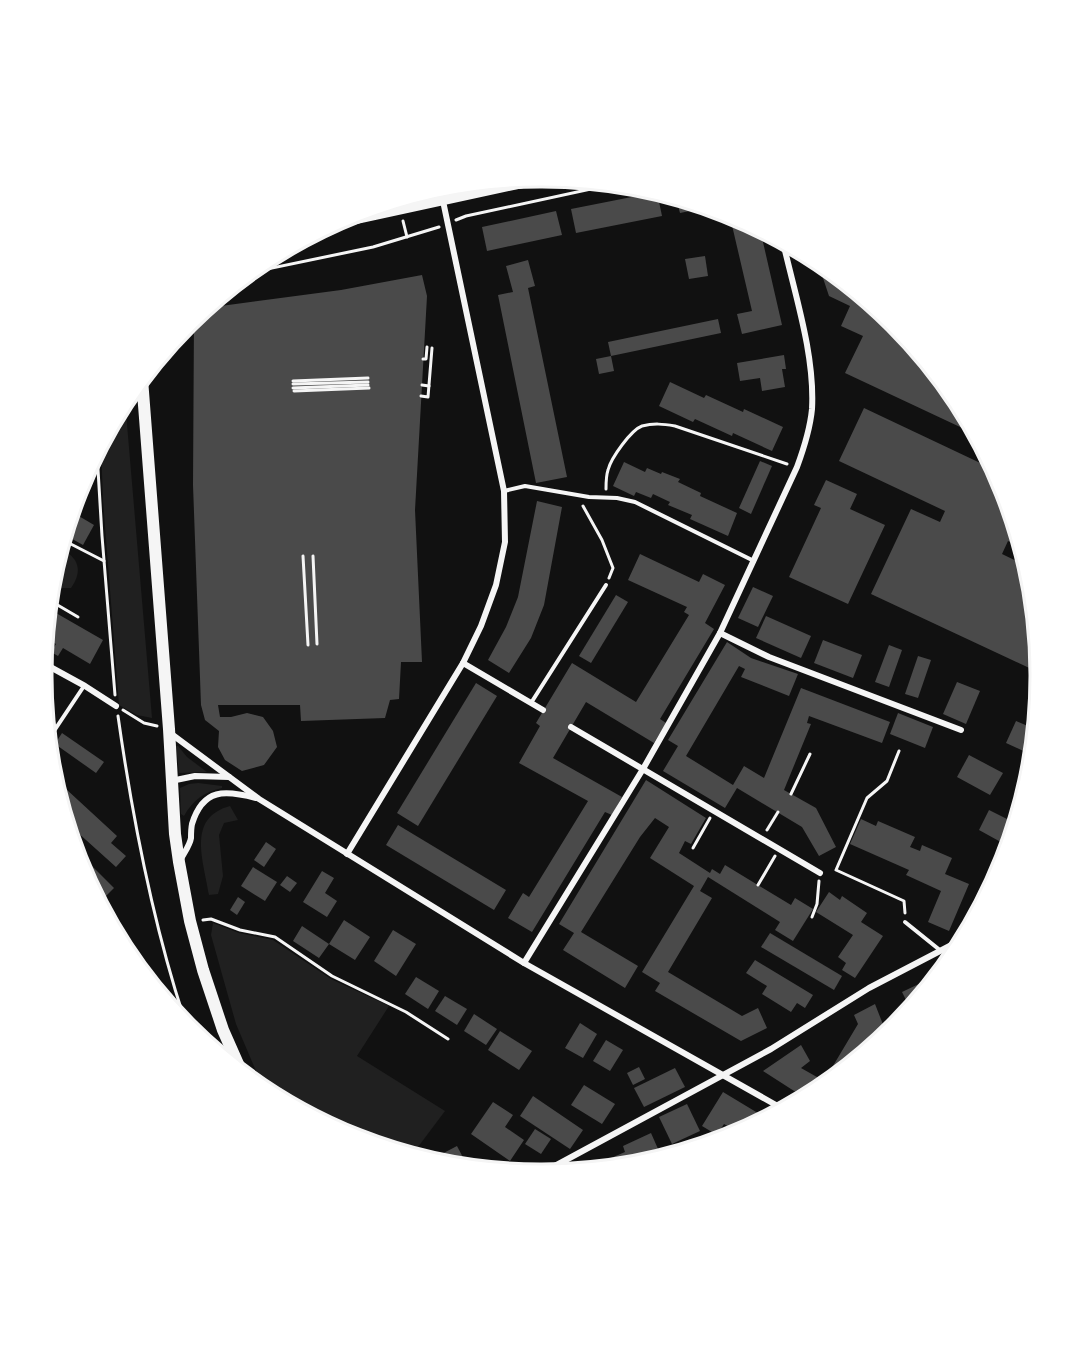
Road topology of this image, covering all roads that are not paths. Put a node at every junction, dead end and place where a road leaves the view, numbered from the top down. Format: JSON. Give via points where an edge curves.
{"nodes":[{"id":1,"x":495,"y":189,"type":"edge"},
{"id":2,"x":442,"y":197,"type":"edge"},
{"id":3,"x":443,"y":201,"type":"junction"},
{"id":4,"x":404,"y":207,"type":"edge"},
{"id":5,"x":785,"y":252,"type":"edge"},
{"id":6,"x":143,"y":392,"type":"edge"},
{"id":7,"x":504,"y":491,"type":"junction"},
{"id":8,"x":754,"y":561,"type":"junction"},
{"id":9,"x":606,"y":585,"type":"road end"},
{"id":10,"x":720,"y":633,"type":"junction"},
{"id":11,"x":463,"y":663,"type":"junction"},
{"id":12,"x":52,"y":668,"type":"edge"},
{"id":13,"x":85,"y":686,"type":"junction"},
{"id":14,"x":531,"y":703,"type":"junction"},
{"id":15,"x":116,"y":706,"type":"road end"},
{"id":16,"x":543,"y":710,"type":"dead end"},
{"id":17,"x":571,"y":727,"type":"dead end"},
{"id":18,"x":56,"y":728,"type":"edge"},
{"id":19,"x":961,"y":730,"type":"dead end"},
{"id":20,"x":169,"y":731,"type":"junction"},
{"id":21,"x":643,"y":769,"type":"junction"},
{"id":22,"x":230,"y":777,"type":"junction"},
{"id":23,"x":171,"y":781,"type":"junction"},
{"id":24,"x":259,"y":799,"type":"junction"},
{"id":25,"x":347,"y":854,"type":"junction"},
{"id":26,"x":179,"y":862,"type":"junction"},
{"id":27,"x":820,"y":873,"type":"road end"},
{"id":28,"x":905,"y":922,"type":"road end"},
{"id":29,"x":946,"y":948,"type":"edge"},
{"id":30,"x":941,"y":951,"type":"junction"},
{"id":31,"x":524,"y":963,"type":"junction"},
{"id":32,"x":234,"y":1055,"type":"edge"},
{"id":33,"x":722,"y":1076,"type":"junction"},
{"id":34,"x":775,"y":1105,"type":"edge"},
{"id":35,"x":560,"y":1163,"type":"edge"}],
"edges":[{"from":1,"to":3,"type":"street"},
{"from":2,"to":3,"type":"lane"},
{"from":3,"to":4,"type":"street"},
{"from":3,"to":7,"type":"street"},
{"from":5,"to":8,"type":"street","via":[[807,351],[812,410],[797,467]]},
{"from":6,"to":20,"type":"main road"},
{"from":7,"to":8,"type":"lane","via":[[525,486],[635,502]]},
{"from":7,"to":11,"type":"street","via":[[505,542],[496,585]]},
{"from":8,"to":10,"type":"street"},
{"from":9,"to":14,"type":"lane"},
{"from":10,"to":19,"type":"street","via":[[769,657]]},
{"from":10,"to":21,"type":"street"},
{"from":11,"to":14,"type":"street"},
{"from":11,"to":25,"type":"street"},
{"from":12,"to":13,"type":"street"},
{"from":13,"to":15,"type":"street"},
{"from":13,"to":18,"type":"lane"},
{"from":14,"to":16,"type":"street"},
{"from":17,"to":21,"type":"street"},
{"from":20,"to":22,"type":"street"},
{"from":20,"to":23,"type":"main road"},
{"from":21,"to":27,"type":"street"},
{"from":21,"to":31,"type":"street"},
{"from":22,"to":23,"type":"street","via":[[195,776]]},
{"from":22,"to":24,"type":"street"},
{"from":23,"to":26,"type":"main road"},
{"from":24,"to":25,"type":"street"},
{"from":24,"to":26,"type":"street","via":[[231,791],[207,799],[196,812],[191,840]]},
{"from":25,"to":31,"type":"street"},
{"from":26,"to":32,"type":"main road","via":[[203,970]]},
{"from":28,"to":30,"type":"lane"},
{"from":29,"to":30,"type":"street"},
{"from":30,"to":33,"type":"street","via":[[869,988]]},
{"from":31,"to":33,"type":"street"},
{"from":33,"to":34,"type":"street"},
{"from":33,"to":35,"type":"street"}]}
